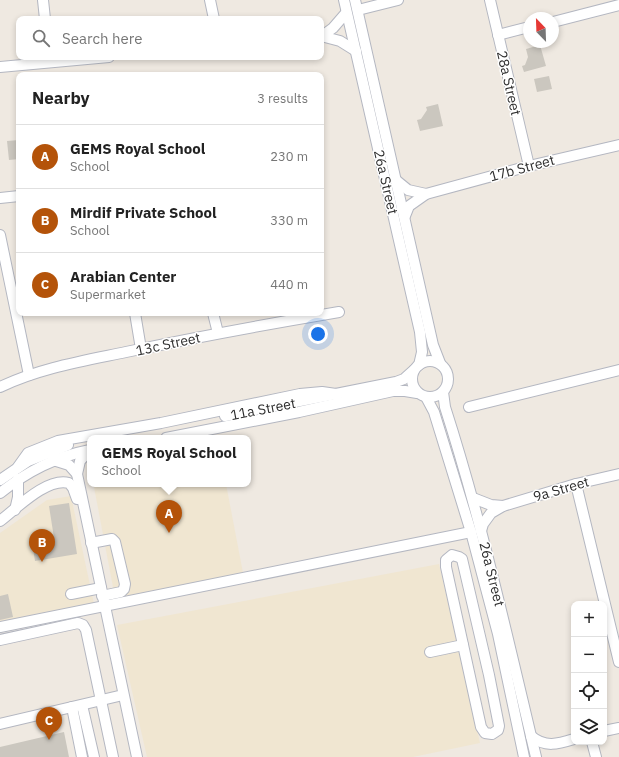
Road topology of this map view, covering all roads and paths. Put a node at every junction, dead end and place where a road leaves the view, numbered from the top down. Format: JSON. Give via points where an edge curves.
{"nodes":[{"id":1,"x":43,"y":0,"type":"edge"},
{"id":2,"x":210,"y":0,"type":"edge"},
{"id":3,"x":344,"y":0,"type":"edge"},
{"id":4,"x":398,"y":0,"type":"edge"},
{"id":5,"x":490,"y":0,"type":"edge"},
{"id":6,"x":357,"y":5,"type":"edge"},
{"id":7,"x":619,"y":6,"type":"edge"},
{"id":8,"x":346,"y":13,"type":"junction"},
{"id":9,"x":45,"y":16,"type":"edge"},
{"id":10,"x":213,"y":16,"type":"edge"},
{"id":11,"x":559,"y":21,"type":"edge"},
{"id":12,"x":523,"y":29,"type":"edge"},
{"id":13,"x":324,"y":35,"type":"edge"},
{"id":14,"x":498,"y":35,"type":"junction"},
{"id":15,"x":324,"y":36,"type":"edge"},
{"id":16,"x":356,"y":51,"type":"junction"},
{"id":17,"x":45,"y":60,"type":"edge"},
{"id":18,"x":0,"y":67,"type":"edge"},
{"id":19,"x":619,"y":145,"type":"edge"},
{"id":20,"x":529,"y":166,"type":"junction"},
{"id":21,"x":397,"y":181,"type":"junction"},
{"id":22,"x":426,"y":194,"type":"junction"},
{"id":23,"x":16,"y":196,"type":"edge"},
{"id":24,"x":0,"y":198,"type":"edge"},
{"id":25,"x":405,"y":216,"type":"junction"},
{"id":26,"x":0,"y":235,"type":"edge"},
{"id":27,"x":16,"y":312,"type":"edge"},
{"id":28,"x":339,"y":312,"type":"dead end"},
{"id":29,"x":324,"y":313,"type":"edge"},
{"id":30,"x":17,"y":316,"type":"edge"},
{"id":31,"x":136,"y":316,"type":"edge"},
{"id":32,"x":214,"y":316,"type":"edge"},
{"id":33,"x":291,"y":316,"type":"edge"},
{"id":34,"x":218,"y":333,"type":"junction"},
{"id":35,"x":141,"y":349,"type":"junction"},
{"id":36,"x":440,"y":363,"type":"junction"},
{"id":37,"x":416,"y":368,"type":"junction"},
{"id":38,"x":619,"y":370,"type":"edge"},
{"id":39,"x":29,"y":375,"type":"junction"},
{"id":40,"x":0,"y":387,"type":"edge"},
{"id":41,"x":443,"y":392,"type":"junction"},
{"id":42,"x":336,"y":394,"type":"junction"},
{"id":43,"x":422,"y":395,"type":"junction"},
{"id":44,"x":469,"y":407,"type":"dead end"},
{"id":45,"x":92,"y":435,"type":"edge"},
{"id":46,"x":124,"y":435,"type":"edge"},
{"id":47,"x":197,"y":435,"type":"edge"},
{"id":48,"x":87,"y":436,"type":"edge"},
{"id":49,"x":87,"y":447,"type":"edge"},
{"id":50,"x":87,"y":448,"type":"edge"},
{"id":51,"x":87,"y":451,"type":"edge"},
{"id":52,"x":53,"y":460,"type":"junction"},
{"id":53,"x":18,"y":467,"type":"junction"},
{"id":54,"x":77,"y":474,"type":"junction"},
{"id":55,"x":619,"y":474,"type":"edge"},
{"id":56,"x":18,"y":479,"type":"junction"},
{"id":57,"x":0,"y":480,"type":"edge"},
{"id":58,"x":576,"y":484,"type":"junction"},
{"id":59,"x":0,"y":493,"type":"edge"},
{"id":60,"x":473,"y":498,"type":"junction"},
{"id":61,"x":503,"y":506,"type":"junction"},
{"id":62,"x":85,"y":508,"type":"junction"},
{"id":63,"x":14,"y":510,"type":"junction"},
{"id":64,"x":0,"y":521,"type":"edge"},
{"id":65,"x":476,"y":532,"type":"junction"},
{"id":66,"x":91,"y":543,"type":"junction"},
{"id":67,"x":71,"y":594,"type":"dead end"},
{"id":68,"x":488,"y":594,"type":"junction"},
{"id":69,"x":102,"y":597,"type":"junction"},
{"id":70,"x":473,"y":597,"type":"junction"},
{"id":71,"x":0,"y":627,"type":"edge"},
{"id":72,"x":0,"y":640,"type":"edge"},
{"id":73,"x":481,"y":642,"type":"junction"},
{"id":74,"x":464,"y":646,"type":"junction"},
{"id":75,"x":430,"y":652,"type":"dead end"},
{"id":76,"x":619,"y":662,"type":"edge"},
{"id":77,"x":508,"y":674,"type":"junction"},
{"id":78,"x":492,"y":677,"type":"junction"},
{"id":79,"x":122,"y":695,"type":"junction"},
{"id":80,"x":100,"y":700,"type":"junction"},
{"id":81,"x":77,"y":706,"type":"junction"},
{"id":82,"x":0,"y":724,"type":"edge"},
{"id":83,"x":619,"y":728,"type":"edge"},
{"id":84,"x":607,"y":730,"type":"edge"},
{"id":85,"x":531,"y":736,"type":"junction"},
{"id":86,"x":571,"y":740,"type":"edge"},
{"id":87,"x":553,"y":745,"type":"junction"},
{"id":88,"x":593,"y":745,"type":"edge"},
{"id":89,"x":82,"y":757,"type":"edge"},
{"id":90,"x":94,"y":757,"type":"edge"},
{"id":91,"x":113,"y":757,"type":"edge"},
{"id":92,"x":137,"y":757,"type":"edge"},
{"id":93,"x":524,"y":757,"type":"edge"},
{"id":94,"x":536,"y":757,"type":"edge"},
{"id":95,"x":540,"y":757,"type":"edge"},
{"id":96,"x":596,"y":757,"type":"edge"}],
"edges":[{"from":1,"to":9,"type":"street"},
{"from":2,"to":10,"type":"street"},
{"from":3,"to":8,"type":"street","name":"26a Street"},
{"from":4,"to":6,"type":"street"},
{"from":5,"to":14,"type":"street","name":"28a Street"},
{"from":6,"to":21,"type":"street","name":"26a Street"},
{"from":7,"to":11,"type":"street"},
{"from":8,"to":13,"type":"street"},
{"from":8,"to":16,"type":"street","name":"26a Street"},
{"from":12,"to":14,"type":"street"},
{"from":14,"to":20,"type":"street","name":"28a Street"},
{"from":15,"to":16,"type":"street","via":[[340,40]]},
{"from":16,"to":37,"type":"street","name":"26a Street","via":[[420,332],[422,352]]},
{"from":17,"to":18,"type":"street"},
{"from":19,"to":20,"type":"street","name":"17b Street"},
{"from":20,"to":22,"type":"street","name":"17b Street"},
{"from":21,"to":22,"type":"street","name":"17b Street","via":[[408,190]]},
{"from":21,"to":25,"type":"street","name":"26a Street"},
{"from":22,"to":25,"type":"street","name":"17b Street","via":[[409,206]]},
{"from":23,"to":24,"type":"street"},
{"from":25,"to":36,"type":"street","name":"26a Street","via":[[433,345]]},
{"from":26,"to":27,"type":"street"},
{"from":28,"to":29,"type":"street","name":"13c Street"},
{"from":30,"to":39,"type":"street"},
{"from":31,"to":35,"type":"street"},
{"from":32,"to":34,"type":"street"},
{"from":33,"to":34,"type":"street","name":"13c Street"},
{"from":34,"to":35,"type":"street","name":"13c Street"},
{"from":35,"to":39,"type":"street","name":"13c Street"},
{"from":36,"to":37,"type":"street","via":[[432,361]]},
{"from":36,"to":41,"type":"street","via":[[447,370],[449,379]]},
{"from":37,"to":42,"type":"street","name":"11a Street","via":[[404,379],[396,382]]},
{"from":37,"to":43,"type":"street","via":[[412,380]]},
{"from":38,"to":44,"type":"street"},
{"from":39,"to":40,"type":"street","name":"13c Street"},
{"from":41,"to":43,"type":"street","via":[[435,397]]},
{"from":41,"to":60,"type":"street","name":"26a Street","via":[[445,407]]},
{"from":42,"to":45,"type":"street","via":[[300,394]]},
{"from":42,"to":46,"type":"street","name":"11a Street"},
{"from":43,"to":47,"type":"street","name":"11a Street","via":[[405,391],[392,392]]},
{"from":43,"to":65,"type":"street","name":"26a Street","via":[[433,408]]},
{"from":48,"to":53,"type":"street","via":[[58,441],[28,452]]},
{"from":49,"to":53,"type":"street","via":[[52,450]]},
{"from":50,"to":52,"type":"street"},
{"from":51,"to":54,"type":"street","via":[[80,461]]},
{"from":52,"to":54,"type":"street","via":[[65,463]]},
{"from":52,"to":56,"type":"street"},
{"from":53,"to":57,"type":"street"},
{"from":54,"to":62,"type":"street"},
{"from":55,"to":58,"type":"street","name":"9a Street"},
{"from":56,"to":59,"type":"street"},
{"from":56,"to":63,"type":"street","via":[[18,497]]},
{"from":58,"to":61,"type":"street","name":"9a Street"},
{"from":58,"to":76,"type":"street"},
{"from":60,"to":61,"type":"street","name":"9a Street","via":[[490,505]]},
{"from":60,"to":65,"type":"street","name":"26a Street"},
{"from":61,"to":65,"type":"street","name":"9a Street","via":[[492,513]]},
{"from":62,"to":63,"type":"street","via":[[79,504],[72,486],[65,482],[43,488]]},
{"from":62,"to":66,"type":"street"},
{"from":63,"to":64,"type":"street"},
{"from":65,"to":68,"type":"street","name":"26a Street"},
{"from":65,"to":69,"type":"street"},
{"from":65,"to":85,"type":"street","name":"26a Street","via":[[515,664]]},
{"from":66,"to":69,"type":"street"},
{"from":66,"to":69,"type":"street","via":[[112,539],[116,542],[125,584],[121,592]]},
{"from":67,"to":69,"type":"street"},
{"from":68,"to":70,"type":"street"},
{"from":68,"to":77,"type":"street","name":"26a Street"},
{"from":69,"to":71,"type":"street"},
{"from":69,"to":79,"type":"street"},
{"from":70,"to":73,"type":"street"},
{"from":70,"to":74,"type":"street","via":[[462,559],[456,555],[449,557],[446,560],[446,567]]},
{"from":72,"to":80,"type":"street","via":[[78,623],[83,625]]},
{"from":73,"to":74,"type":"street","via":[[471,647]]},
{"from":73,"to":78,"type":"street"},
{"from":74,"to":75,"type":"street"},
{"from":74,"to":78,"type":"street","via":[[481,727],[488,734],[495,733],[499,726]]},
{"from":77,"to":78,"type":"street"},
{"from":77,"to":93,"type":"street","name":"26a Street"},
{"from":79,"to":80,"type":"street"},
{"from":79,"to":92,"type":"street"},
{"from":80,"to":81,"type":"street"},
{"from":80,"to":91,"type":"street"},
{"from":81,"to":82,"type":"street"},
{"from":81,"to":89,"type":"street"},
{"from":81,"to":90,"type":"street"},
{"from":83,"to":84,"type":"street"},
{"from":85,"to":87,"type":"street","via":[[544,744]]},
{"from":85,"to":94,"type":"street","name":"26a Street"},
{"from":86,"to":87,"type":"street"},
{"from":87,"to":95,"type":"street"},
{"from":88,"to":96,"type":"street"}]}
